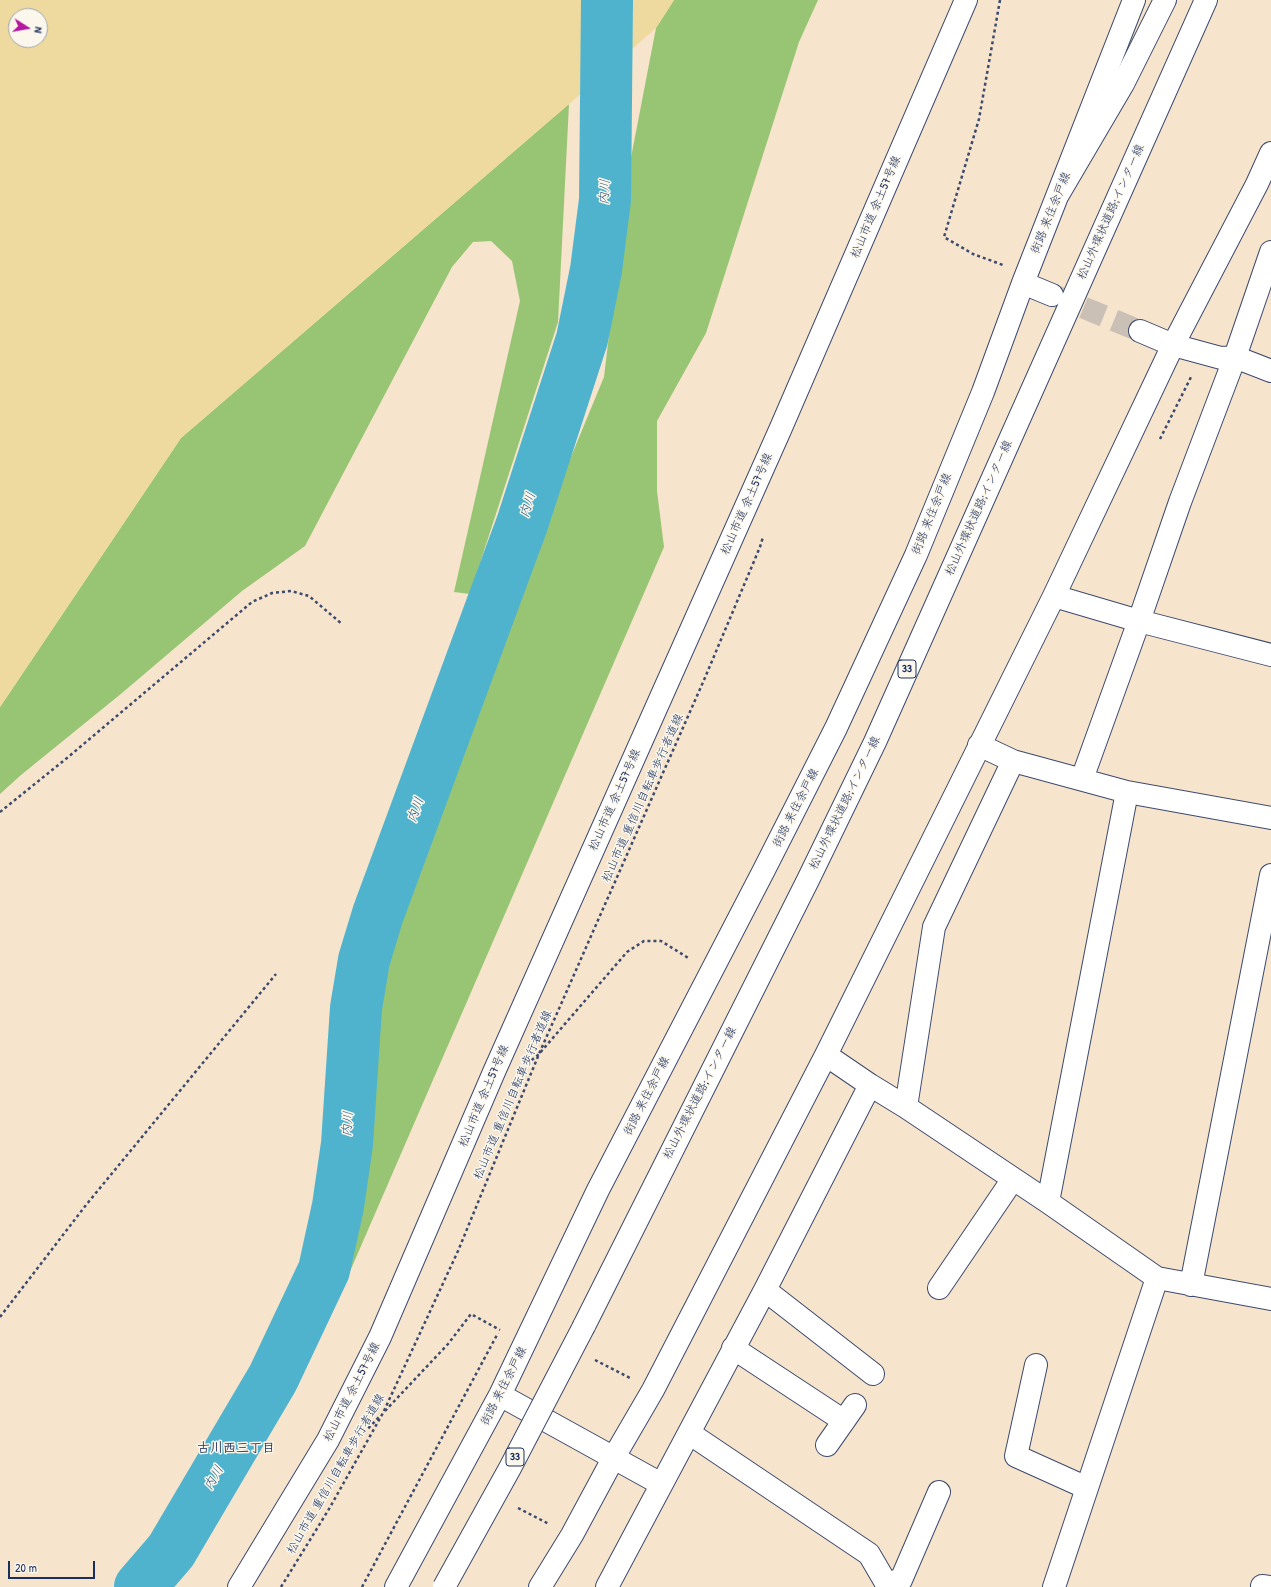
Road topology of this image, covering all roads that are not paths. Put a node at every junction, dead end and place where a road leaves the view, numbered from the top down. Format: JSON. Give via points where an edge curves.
{"nodes":[{"id":1,"x":966,"y":0,"type":"edge"},
{"id":2,"x":1134,"y":0,"type":"edge"},
{"id":3,"x":1165,"y":0,"type":"edge"},
{"id":4,"x":1206,"y":0,"type":"edge"},
{"id":5,"x":1271,"y":153,"type":"edge"},
{"id":6,"x":1264,"y":187,"type":"edge"},
{"id":7,"x":1059,"y":192,"type":"junction"},
{"id":8,"x":1271,"y":252,"type":"edge"},
{"id":9,"x":1023,"y":283,"type":"junction"},
{"id":10,"x":1052,"y":295,"type":"tunnel mouth"},
{"id":11,"x":1140,"y":331,"type":"tunnel mouth"},
{"id":12,"x":1173,"y":345,"type":"junction"},
{"id":13,"x":1235,"y":357,"type":"junction"},
{"id":14,"x":1271,"y":371,"type":"edge"},
{"id":15,"x":1054,"y":596,"type":"junction"},
{"id":16,"x":1139,"y":621,"type":"junction"},
{"id":17,"x":1271,"y":655,"type":"edge"},
{"id":18,"x":979,"y":745,"type":"junction"},
{"id":19,"x":1013,"y":761,"type":"junction"},
{"id":20,"x":1082,"y":779,"type":"junction"},
{"id":21,"x":1127,"y":792,"type":"junction"},
{"id":22,"x":1271,"y":818,"type":"edge"},
{"id":23,"x":1271,"y":875,"type":"edge"},
{"id":24,"x":826,"y":1055,"type":"junction"},
{"id":25,"x":870,"y":1085,"type":"junction"},
{"id":26,"x":906,"y":1107,"type":"junction"},
{"id":27,"x":1013,"y":1179,"type":"junction"},
{"id":28,"x":1048,"y":1202,"type":"junction"},
{"id":29,"x":1157,"y":1278,"type":"junction"},
{"id":30,"x":1191,"y":1285,"type":"junction"},
{"id":31,"x":939,"y":1288,"type":"dead end"},
{"id":32,"x":765,"y":1290,"type":"junction"},
{"id":33,"x":1271,"y":1299,"type":"edge"},
{"id":34,"x":733,"y":1348,"type":"junction"},
{"id":35,"x":1036,"y":1366,"type":"dead end"},
{"id":36,"x":873,"y":1374,"type":"dead end"},
{"id":37,"x":500,"y":1395,"type":"junction"},
{"id":38,"x":689,"y":1433,"type":"junction"},
{"id":39,"x":826,"y":1445,"type":"dead end"},
{"id":40,"x":614,"y":1457,"type":"junction"},
{"id":41,"x":661,"y":1484,"type":"junction"},
{"id":42,"x":1087,"y":1488,"type":"junction"},
{"id":43,"x":940,"y":1492,"type":"dead end"},
{"id":44,"x":887,"y":1585,"type":"edge"},
{"id":45,"x":239,"y":1587,"type":"edge"},
{"id":46,"x":396,"y":1587,"type":"edge"},
{"id":47,"x":444,"y":1587,"type":"edge"},
{"id":48,"x":540,"y":1587,"type":"edge"},
{"id":49,"x":607,"y":1587,"type":"edge"},
{"id":50,"x":1054,"y":1587,"type":"edge"}],
"edges":[{"from":1,"to":45,"type":"main road","name":"松山市道 余土57号線","via":[[780,430],[494,1072],[380,1337],[328,1440]]},
{"from":2,"to":7,"type":"main road","name":"街路 来住余戸線"},
{"from":3,"to":7,"type":"main road","via":[[1122,84]]},
{"from":4,"to":47,"type":"main road","name":"松山外環状道路;インター線","number":"33","bridge":true,"via":[[875,742],[584,1326]]},
{"from":5,"to":6,"type":"main road"},
{"from":6,"to":12,"type":"main road"},
{"from":7,"to":9,"type":"main road","name":"街路 来住余戸線"},
{"from":8,"to":13,"type":"main road"},
{"from":9,"to":10,"type":"main road"},
{"from":9,"to":37,"type":"main road","name":"街路 来住余戸線","via":[[983,392],[916,555],[836,728],[598,1190]]},
{"from":11,"to":12,"type":"main road"},
{"from":12,"to":13,"type":"main road","via":[[1221,358]]},
{"from":12,"to":15,"type":"main road"},
{"from":13,"to":14,"type":"main road"},
{"from":13,"to":16,"type":"main road","via":[[1180,502]]},
{"from":15,"to":16,"type":"main road"},
{"from":15,"to":18,"type":"main road"},
{"from":16,"to":17,"type":"main road"},
{"from":16,"to":20,"type":"main road"},
{"from":18,"to":19,"type":"main road"},
{"from":18,"to":24,"type":"main road"},
{"from":19,"to":20,"type":"main road"},
{"from":19,"to":26,"type":"main road","via":[[934,927]]},
{"from":20,"to":21,"type":"main road"},
{"from":21,"to":22,"type":"main road"},
{"from":21,"to":28,"type":"main road"},
{"from":23,"to":30,"type":"main road"},
{"from":24,"to":25,"type":"main road"},
{"from":24,"to":40,"type":"main road","via":[[653,1390]]},
{"from":25,"to":26,"type":"main road"},
{"from":25,"to":32,"type":"main road"},
{"from":26,"to":27,"type":"main road"},
{"from":27,"to":28,"type":"main road"},
{"from":27,"to":31,"type":"main road"},
{"from":28,"to":29,"type":"main road"},
{"from":29,"to":30,"type":"main road"},
{"from":29,"to":42,"type":"main road"},
{"from":30,"to":33,"type":"main road"},
{"from":32,"to":34,"type":"main road"},
{"from":32,"to":36,"type":"main road"},
{"from":34,"to":38,"type":"main road"},
{"from":34,"to":39,"type":"main road","via":[[849,1413]]},
{"from":35,"to":42,"type":"main road","via":[[1016,1456]]},
{"from":37,"to":40,"type":"main road"},
{"from":37,"to":46,"type":"main road","name":"街路 来住余戸線"},
{"from":38,"to":41,"type":"main road"},
{"from":38,"to":44,"type":"main road","via":[[869,1554]]},
{"from":40,"to":41,"type":"main road"},
{"from":40,"to":48,"type":"main road","via":[[572,1535]]},
{"from":41,"to":49,"type":"main road"},
{"from":42,"to":50,"type":"main road"},
{"from":43,"to":44,"type":"main road","via":[[901,1580]]}]}
